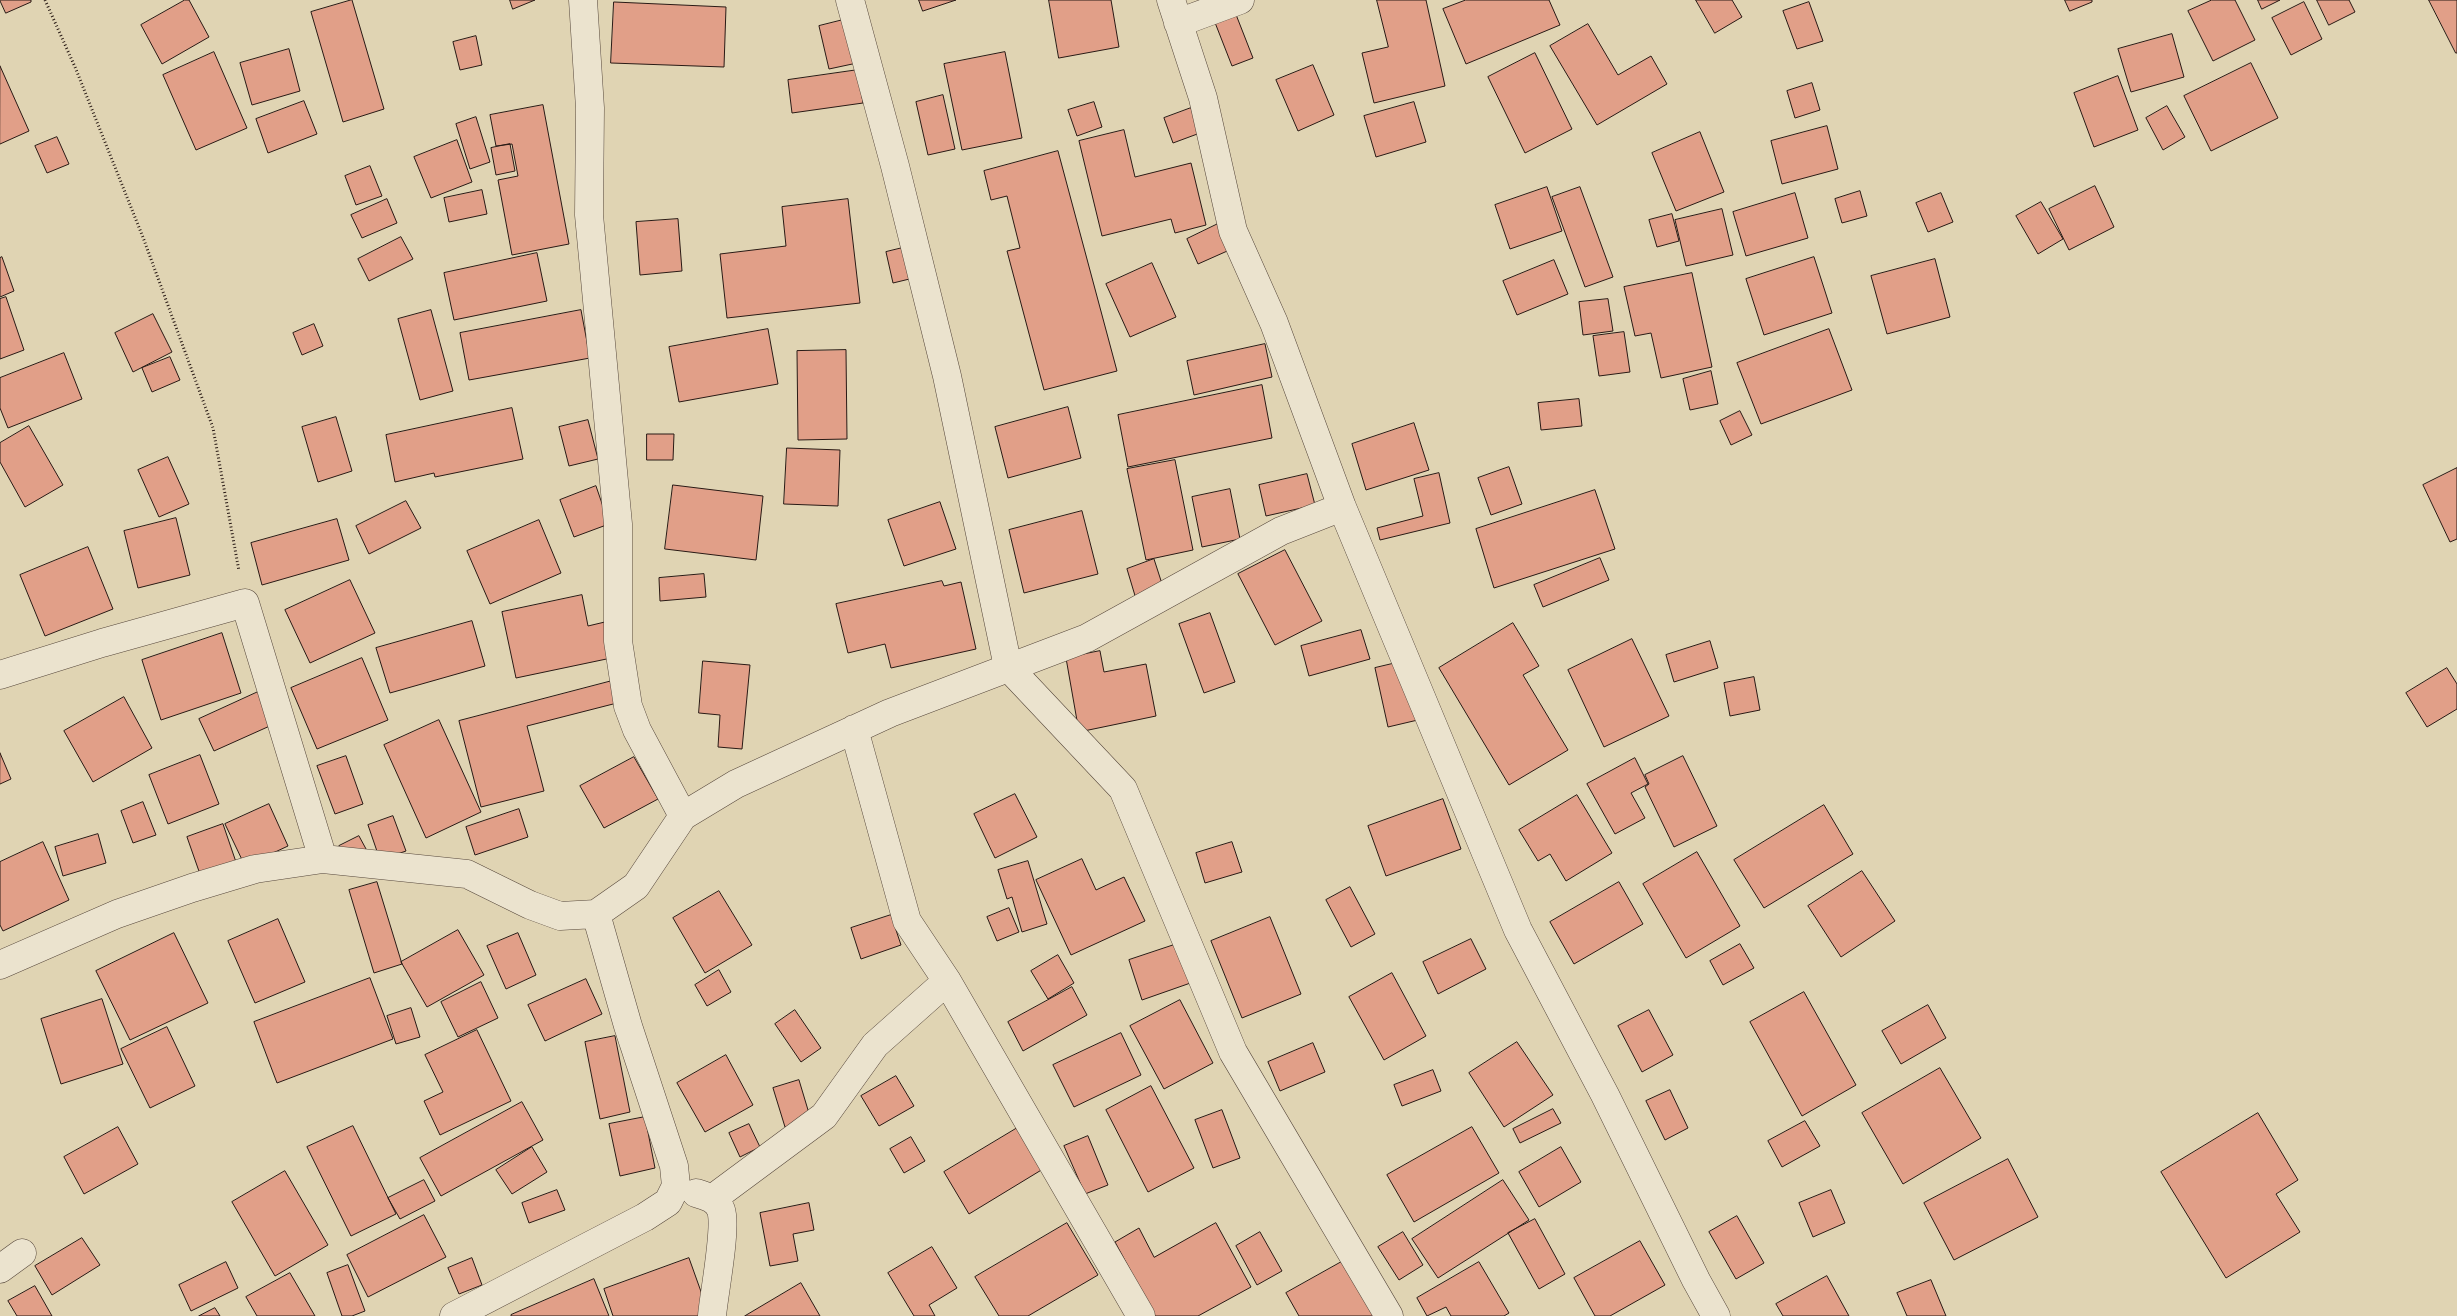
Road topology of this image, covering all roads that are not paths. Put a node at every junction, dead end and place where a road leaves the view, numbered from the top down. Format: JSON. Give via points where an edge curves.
{"nodes":[{"id":1,"x":583,"y":0,"type":"edge"},
{"id":2,"x":850,"y":0,"type":"edge"},
{"id":3,"x":1240,"y":0,"type":"edge"},
{"id":4,"x":1174,"y":11,"type":"edge"},
{"id":5,"x":1342,"y":507,"type":"junction"},
{"id":6,"x":1008,"y":667,"type":"junction"},
{"id":7,"x":0,"y":675,"type":"edge"},
{"id":8,"x":854,"y":729,"type":"junction"},
{"id":9,"x":683,"y":816,"type":"junction"},
{"id":10,"x":323,"y":859,"type":"junction"},
{"id":11,"x":596,"y":914,"type":"junction"},
{"id":12,"x":0,"y":965,"type":"edge"},
{"id":13,"x":947,"y":981,"type":"junction"},
{"id":14,"x":676,"y":1186,"type":"junction"},
{"id":15,"x":712,"y":1198,"type":"junction"},
{"id":16,"x":22,"y":1253,"type":"dead end"},
{"id":17,"x":0,"y":1269,"type":"edge"},
{"id":18,"x":454,"y":1316,"type":"edge"},
{"id":19,"x":712,"y":1316,"type":"edge"},
{"id":20,"x":1141,"y":1316,"type":"edge"},
{"id":21,"x":1389,"y":1316,"type":"edge"},
{"id":22,"x":1716,"y":1316,"type":"edge"}],
"edges":[{"from":1,"to":9,"type":"street","via":[[590,108],[588,215],[618,524],[618,641],[628,706],[637,730]]},
{"from":2,"to":6,"type":"street","via":[[944,366]]},
{"from":3,"to":4,"type":"street"},
{"from":4,"to":5,"type":"street","via":[[1203,98],[1233,231],[1274,323]]},
{"from":5,"to":6,"type":"street","via":[[1281,531],[1087,638]]},
{"from":5,"to":22,"type":"street","via":[[1518,930]]},
{"from":6,"to":8,"type":"street"},
{"from":6,"to":21,"type":"street","via":[[1124,790],[1233,1052]]},
{"from":7,"to":10,"type":"street","via":[[244,603]]},
{"from":8,"to":9,"type":"street","via":[[736,784]]},
{"from":8,"to":13,"type":"street","via":[[908,921]]},
{"from":9,"to":11,"type":"street","via":[[636,886]]},
{"from":10,"to":11,"type":"street","via":[[467,874],[560,916]]},
{"from":10,"to":12,"type":"street","via":[[255,869],[192,888],[117,914]]},
{"from":11,"to":14,"type":"street","via":[[628,1026],[674,1166]]},
{"from":13,"to":15,"type":"street","via":[[875,1045],[824,1116]]},
{"from":13,"to":20,"type":"street"},
{"from":14,"to":15,"type":"street"},
{"from":14,"to":18,"type":"street","via":[[668,1202],[645,1217]]},
{"from":15,"to":19,"type":"street","via":[[721,1209],[722,1221]]},
{"from":16,"to":17,"type":"street"}]}
